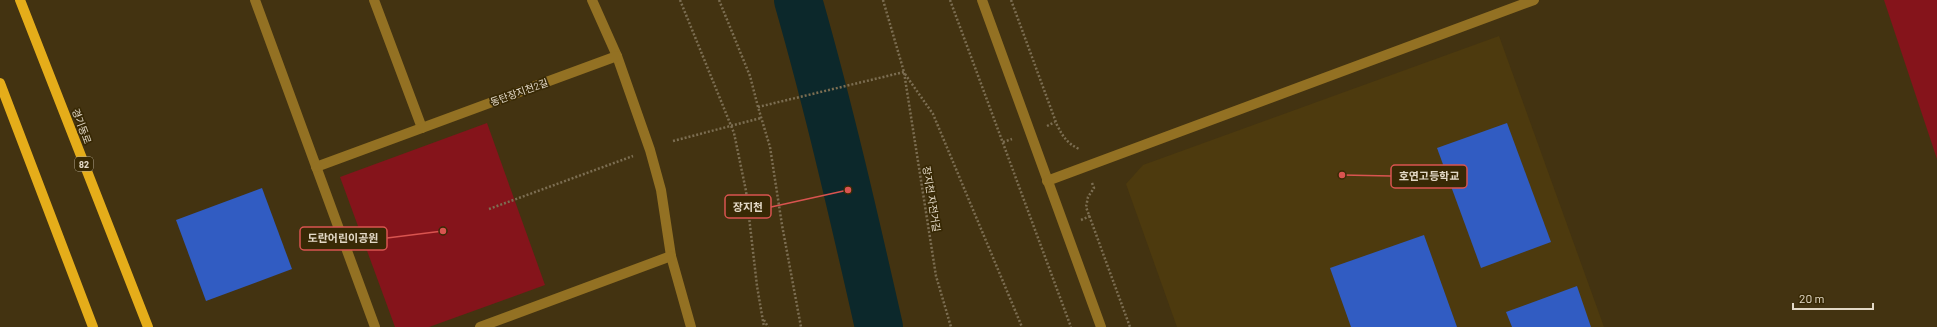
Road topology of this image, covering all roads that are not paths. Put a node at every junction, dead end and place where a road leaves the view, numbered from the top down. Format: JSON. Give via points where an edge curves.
{"nodes":[{"id":1,"x":20,"y":0,"type":"edge"},
{"id":2,"x":255,"y":0,"type":"edge"},
{"id":3,"x":374,"y":0,"type":"edge"},
{"id":4,"x":592,"y":0,"type":"edge"},
{"id":5,"x":982,"y":0,"type":"edge"},
{"id":6,"x":1534,"y":0,"type":"edge"},
{"id":7,"x":617,"y":56,"type":"junction"},
{"id":8,"x":0,"y":83,"type":"edge"},
{"id":9,"x":422,"y":128,"type":"junction"},
{"id":10,"x":316,"y":167,"type":"junction"},
{"id":11,"x":1048,"y":181,"type":"junction"},
{"id":12,"x":671,"y":256,"type":"junction"},
{"id":13,"x":486,"y":326,"type":"edge"},
{"id":14,"x":93,"y":327,"type":"edge"},
{"id":15,"x":148,"y":327,"type":"edge"},
{"id":16,"x":375,"y":327,"type":"edge"},
{"id":17,"x":691,"y":327,"type":"edge"},
{"id":18,"x":1101,"y":327,"type":"edge"}],
"edges":[{"from":1,"to":15,"type":"main road","name":"경기동로","number":"82"},
{"from":2,"to":10,"type":"street"},
{"from":3,"to":9,"type":"street"},
{"from":4,"to":7,"type":"street"},
{"from":5,"to":11,"type":"street"},
{"from":6,"to":11,"type":"street"},
{"from":7,"to":9,"type":"street","name":"동탄장지천2길"},
{"from":7,"to":12,"type":"street","via":[[650,150],[661,190]]},
{"from":8,"to":14,"type":"main road"},
{"from":9,"to":10,"type":"street","name":"동탄장지천2길"},
{"from":10,"to":16,"type":"street"},
{"from":11,"to":18,"type":"street"},
{"from":12,"to":13,"type":"street"},
{"from":12,"to":17,"type":"street"}]}
